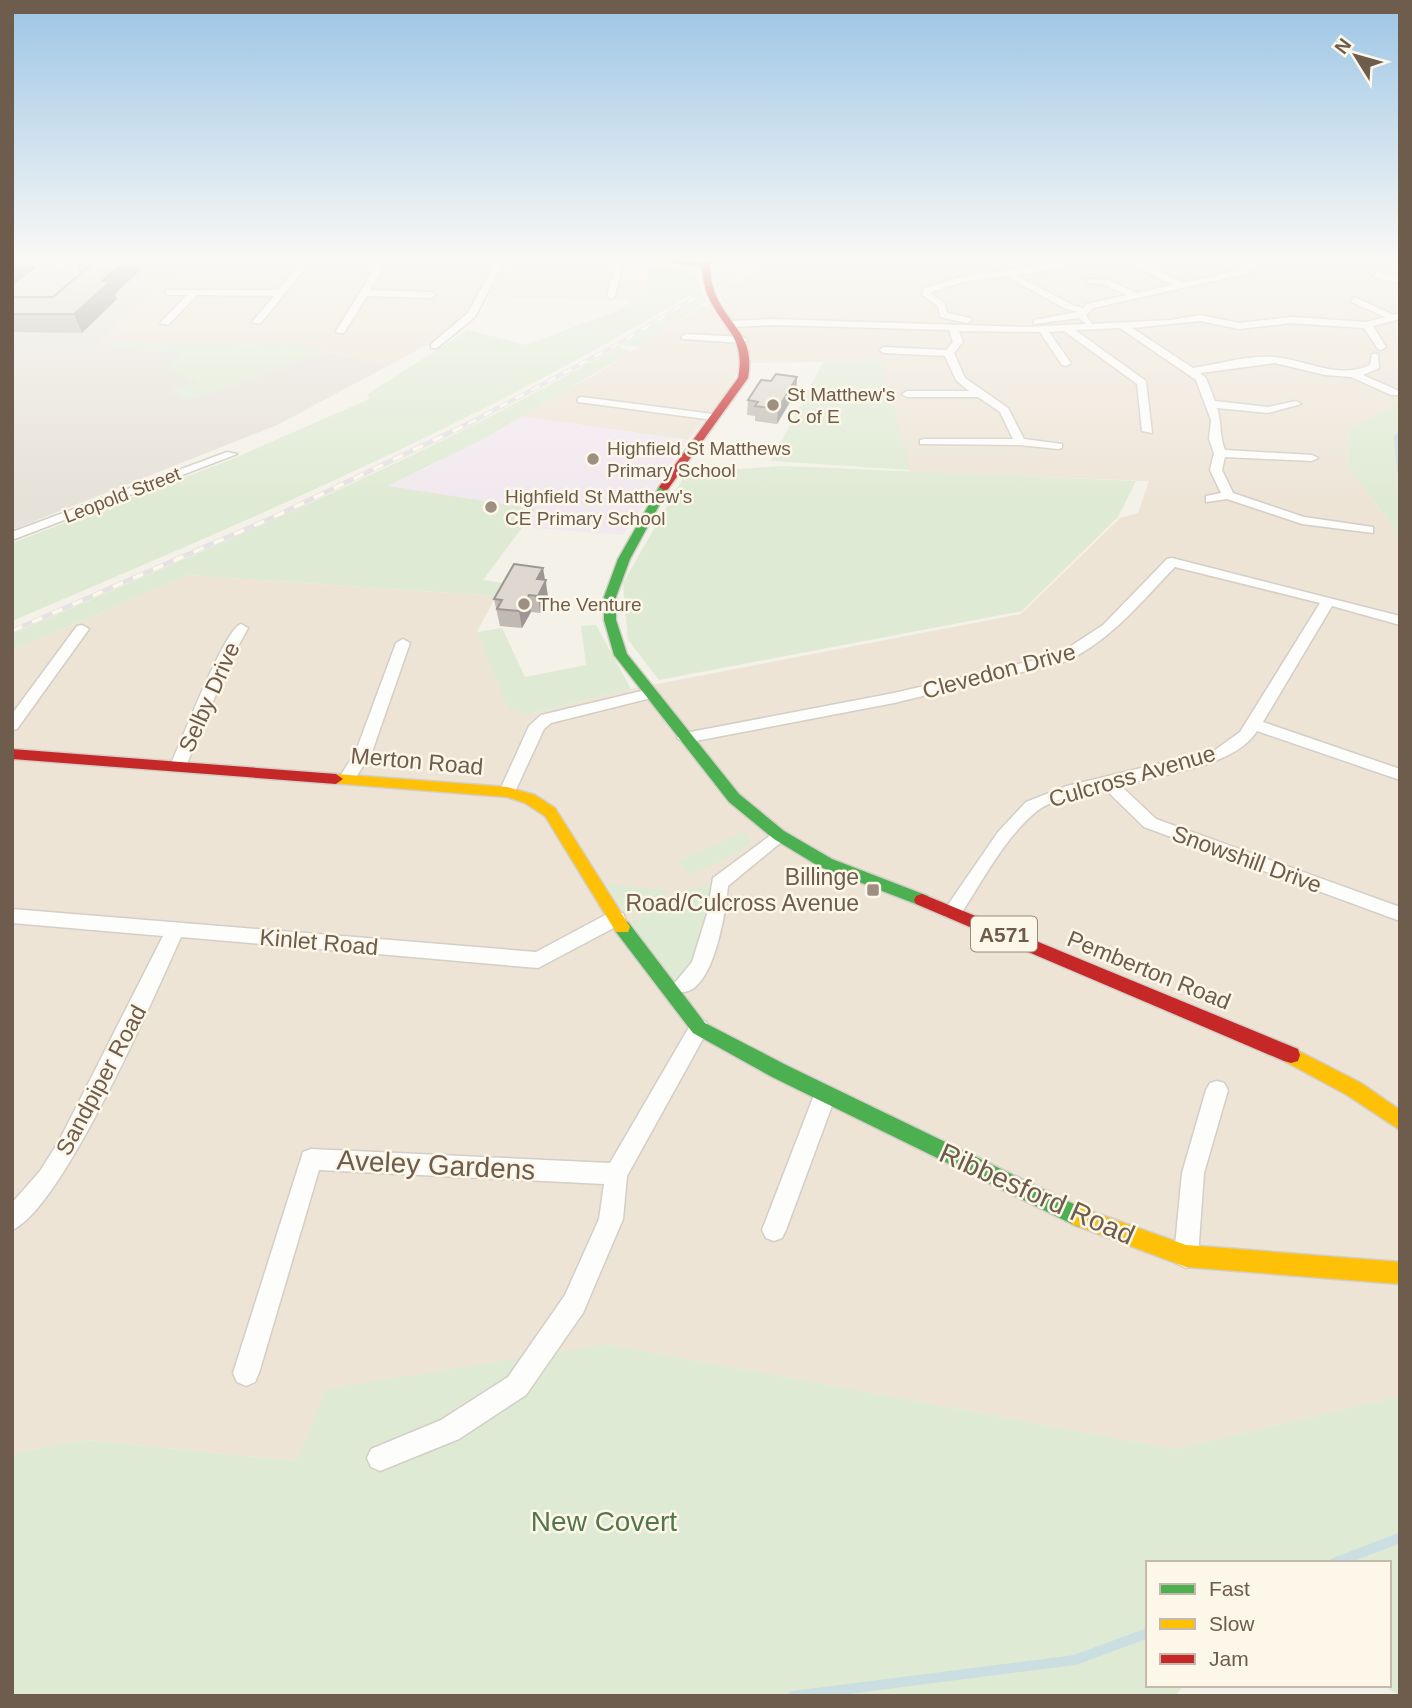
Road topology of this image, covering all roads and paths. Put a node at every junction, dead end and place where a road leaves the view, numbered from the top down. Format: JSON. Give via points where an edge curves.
{"nodes":[{"id":1,"x":743,"y":340,"type":"edge"},
{"id":2,"x":440,"y":341,"type":"edge"},
{"id":3,"x":958,"y":341,"type":"edge"},
{"id":4,"x":1050,"y":341,"type":"edge"},
{"id":5,"x":1083,"y":341,"type":"edge"},
{"id":6,"x":1146,"y":341,"type":"edge"},
{"id":7,"x":1374,"y":341,"type":"edge"},
{"id":8,"x":434,"y":346,"type":"dead end"},
{"id":9,"x":884,"y":350,"type":"dead end"},
{"id":10,"x":949,"y":353,"type":"junction"},
{"id":11,"x":1066,"y":363,"type":"dead end"},
{"id":12,"x":1194,"y":372,"type":"junction"},
{"id":13,"x":1351,"y":373,"type":"junction"},
{"id":14,"x":1395,"y":393,"type":"dead end"},
{"id":15,"x":908,"y":394,"type":"dead end"},
{"id":16,"x":980,"y":394,"type":"junction"},
{"id":17,"x":582,"y":400,"type":"dead end"},
{"id":18,"x":1211,"y":404,"type":"junction"},
{"id":19,"x":1296,"y":404,"type":"dead end"},
{"id":20,"x":713,"y":418,"type":"junction"},
{"id":21,"x":1148,"y":431,"type":"dead end"},
{"id":22,"x":924,"y":442,"type":"dead end"},
{"id":23,"x":1020,"y":442,"type":"junction"},
{"id":24,"x":1058,"y":446,"type":"dead end"},
{"id":25,"x":1220,"y":453,"type":"junction"},
{"id":26,"x":231,"y":454,"type":"dead end"},
{"id":27,"x":1312,"y":458,"type":"dead end"},
{"id":28,"x":1228,"y":495,"type":"junction"},
{"id":29,"x":1210,"y":499,"type":"dead end"},
{"id":30,"x":1369,"y":530,"type":"dead end"},
{"id":31,"x":12,"y":536,"type":"edge"},
{"id":32,"x":1328,"y":601,"type":"junction"},
{"id":33,"x":1400,"y":621,"type":"edge"},
{"id":34,"x":241,"y":628,"type":"dead end"},
{"id":35,"x":82,"y":629,"type":"dead end"},
{"id":36,"x":403,"y":643,"type":"dead end"},
{"id":37,"x":650,"y":694,"type":"junction"},
{"id":38,"x":12,"y":724,"type":"edge"},
{"id":39,"x":1254,"y":724,"type":"junction"},
{"id":40,"x":685,"y":738,"type":"junction"},
{"id":41,"x":12,"y":754,"type":"edge"},
{"id":42,"x":178,"y":766,"type":"junction"},
{"id":43,"x":1400,"y":775,"type":"edge"},
{"id":44,"x":347,"y":778,"type":"junction"},
{"id":45,"x":1107,"y":782,"type":"junction"},
{"id":46,"x":507,"y":792,"type":"junction"},
{"id":47,"x":779,"y":835,"type":"junction"},
{"id":48,"x":952,"y":912,"type":"junction"},
{"id":49,"x":1400,"y":914,"type":"edge"},
{"id":50,"x":12,"y":916,"type":"edge"},
{"id":51,"x":616,"y":918,"type":"junction"},
{"id":52,"x":175,"y":930,"type":"junction"},
{"id":53,"x":683,"y":985,"type":"dead end"},
{"id":54,"x":699,"y":1028,"type":"junction"},
{"id":55,"x":1217,"y":1090,"type":"dead end"},
{"id":56,"x":825,"y":1095,"type":"junction"},
{"id":57,"x":1400,"y":1121,"type":"edge"},
{"id":58,"x":616,"y":1174,"type":"junction"},
{"id":59,"x":12,"y":1219,"type":"edge"},
{"id":60,"x":774,"y":1230,"type":"dead end"},
{"id":61,"x":1186,"y":1256,"type":"junction"},
{"id":62,"x":1400,"y":1273,"type":"edge"},
{"id":63,"x":246,"y":1373,"type":"dead end"},
{"id":64,"x":380,"y":1458,"type":"dead end"}],
"edges":[{"from":1,"to":20,"type":"main road","number":"A571","via":[[748,361],[743,378]]},
{"from":2,"to":8,"type":"street"},
{"from":3,"to":10,"type":"street"},
{"from":4,"to":11,"type":"street"},
{"from":5,"to":21,"type":"street","via":[[1142,383]]},
{"from":6,"to":12,"type":"street"},
{"from":7,"to":13,"type":"street","via":[[1376,366]]},
{"from":9,"to":10,"type":"street"},
{"from":10,"to":16,"type":"street","via":[[961,380]]},
{"from":12,"to":13,"type":"street","via":[[1273,356],[1318,371]]},
{"from":12,"to":18,"type":"street"},
{"from":13,"to":14,"type":"street"},
{"from":15,"to":16,"type":"street"},
{"from":16,"to":23,"type":"street","via":[[1004,410]]},
{"from":17,"to":20,"type":"street"},
{"from":18,"to":19,"type":"street","via":[[1268,410]]},
{"from":18,"to":25,"type":"street"},
{"from":20,"to":37,"type":"main road","number":"A571","via":[[646,519],[610,597],[614,637],[621,655]]},
{"from":22,"to":23,"type":"street"},
{"from":23,"to":24,"type":"street"},
{"from":25,"to":27,"type":"street"},
{"from":25,"to":28,"type":"street","via":[[1216,470]]},
{"from":26,"to":31,"type":"street","name":"Leopold Street"},
{"from":28,"to":29,"type":"street"},
{"from":28,"to":30,"type":"street","via":[[1302,520]]},
{"from":32,"to":33,"type":"street","name":"Clevedon Drive"},
{"from":32,"to":39,"type":"street","name":"Culcross Avenue"},
{"from":32,"to":40,"type":"street","name":"Clevedon Drive","via":[[1172,562],[1112,626],[1084,649],[1062,658],[894,698]]},
{"from":34,"to":42,"type":"street","name":"Selby Drive","via":[[221,659],[200,721]]},
{"from":35,"to":38,"type":"street"},
{"from":36,"to":44,"type":"street","via":[[364,752]]},
{"from":37,"to":40,"type":"main road","name":"Pemberton Road","number":"A571"},
{"from":37,"to":46,"type":"street","via":[[546,719],[537,726]]},
{"from":39,"to":43,"type":"street"},
{"from":39,"to":45,"type":"street","name":"Culcross Avenue","via":[[1246,736],[1220,754]]},
{"from":40,"to":47,"type":"main road","name":"Pemberton Road","number":"A571","via":[[734,798]]},
{"from":41,"to":42,"type":"main road","name":"Merton Road"},
{"from":42,"to":44,"type":"main road","name":"Merton Road"},
{"from":44,"to":46,"type":"main road","name":"Merton Road"},
{"from":45,"to":48,"type":"street","name":"Culcross Avenue","via":[[1032,806],[1004,836]]},
{"from":45,"to":49,"type":"street","name":"Snowshill Drive","via":[[1150,823]]},
{"from":46,"to":51,"type":"main road","name":"Merton Road","via":[[550,812]]},
{"from":47,"to":48,"type":"main road","name":"Pemberton Road","number":"A571","via":[[826,863]]},
{"from":47,"to":53,"type":"street","via":[[719,884],[716,914],[701,966]]},
{"from":48,"to":57,"type":"main road","name":"Pemberton Road","number":"A571","via":[[1292,1055]]},
{"from":50,"to":52,"type":"street","name":"Kinlet Road"},
{"from":51,"to":52,"type":"street","name":"Kinlet Road","via":[[538,960]]},
{"from":51,"to":54,"type":"main road","name":"Merton Road"},
{"from":52,"to":59,"type":"street","name":"Sandpiper Road","via":[[143,1002],[62,1156],[32,1202]]},
{"from":54,"to":56,"type":"main road","name":"Ribbesford Road"},
{"from":54,"to":58,"type":"street"},
{"from":55,"to":61,"type":"street","via":[[1193,1173]]},
{"from":56,"to":60,"type":"street"},
{"from":56,"to":61,"type":"main road","name":"Ribbesford Road","via":[[1095,1225]]},
{"from":58,"to":63,"type":"street","name":"Aveley Gardens","via":[[311,1159]]},
{"from":58,"to":64,"type":"street","via":[[611,1219],[574,1304],[517,1386],[450,1430]]},
{"from":61,"to":62,"type":"main road","name":"Ribbesford Road"}]}
